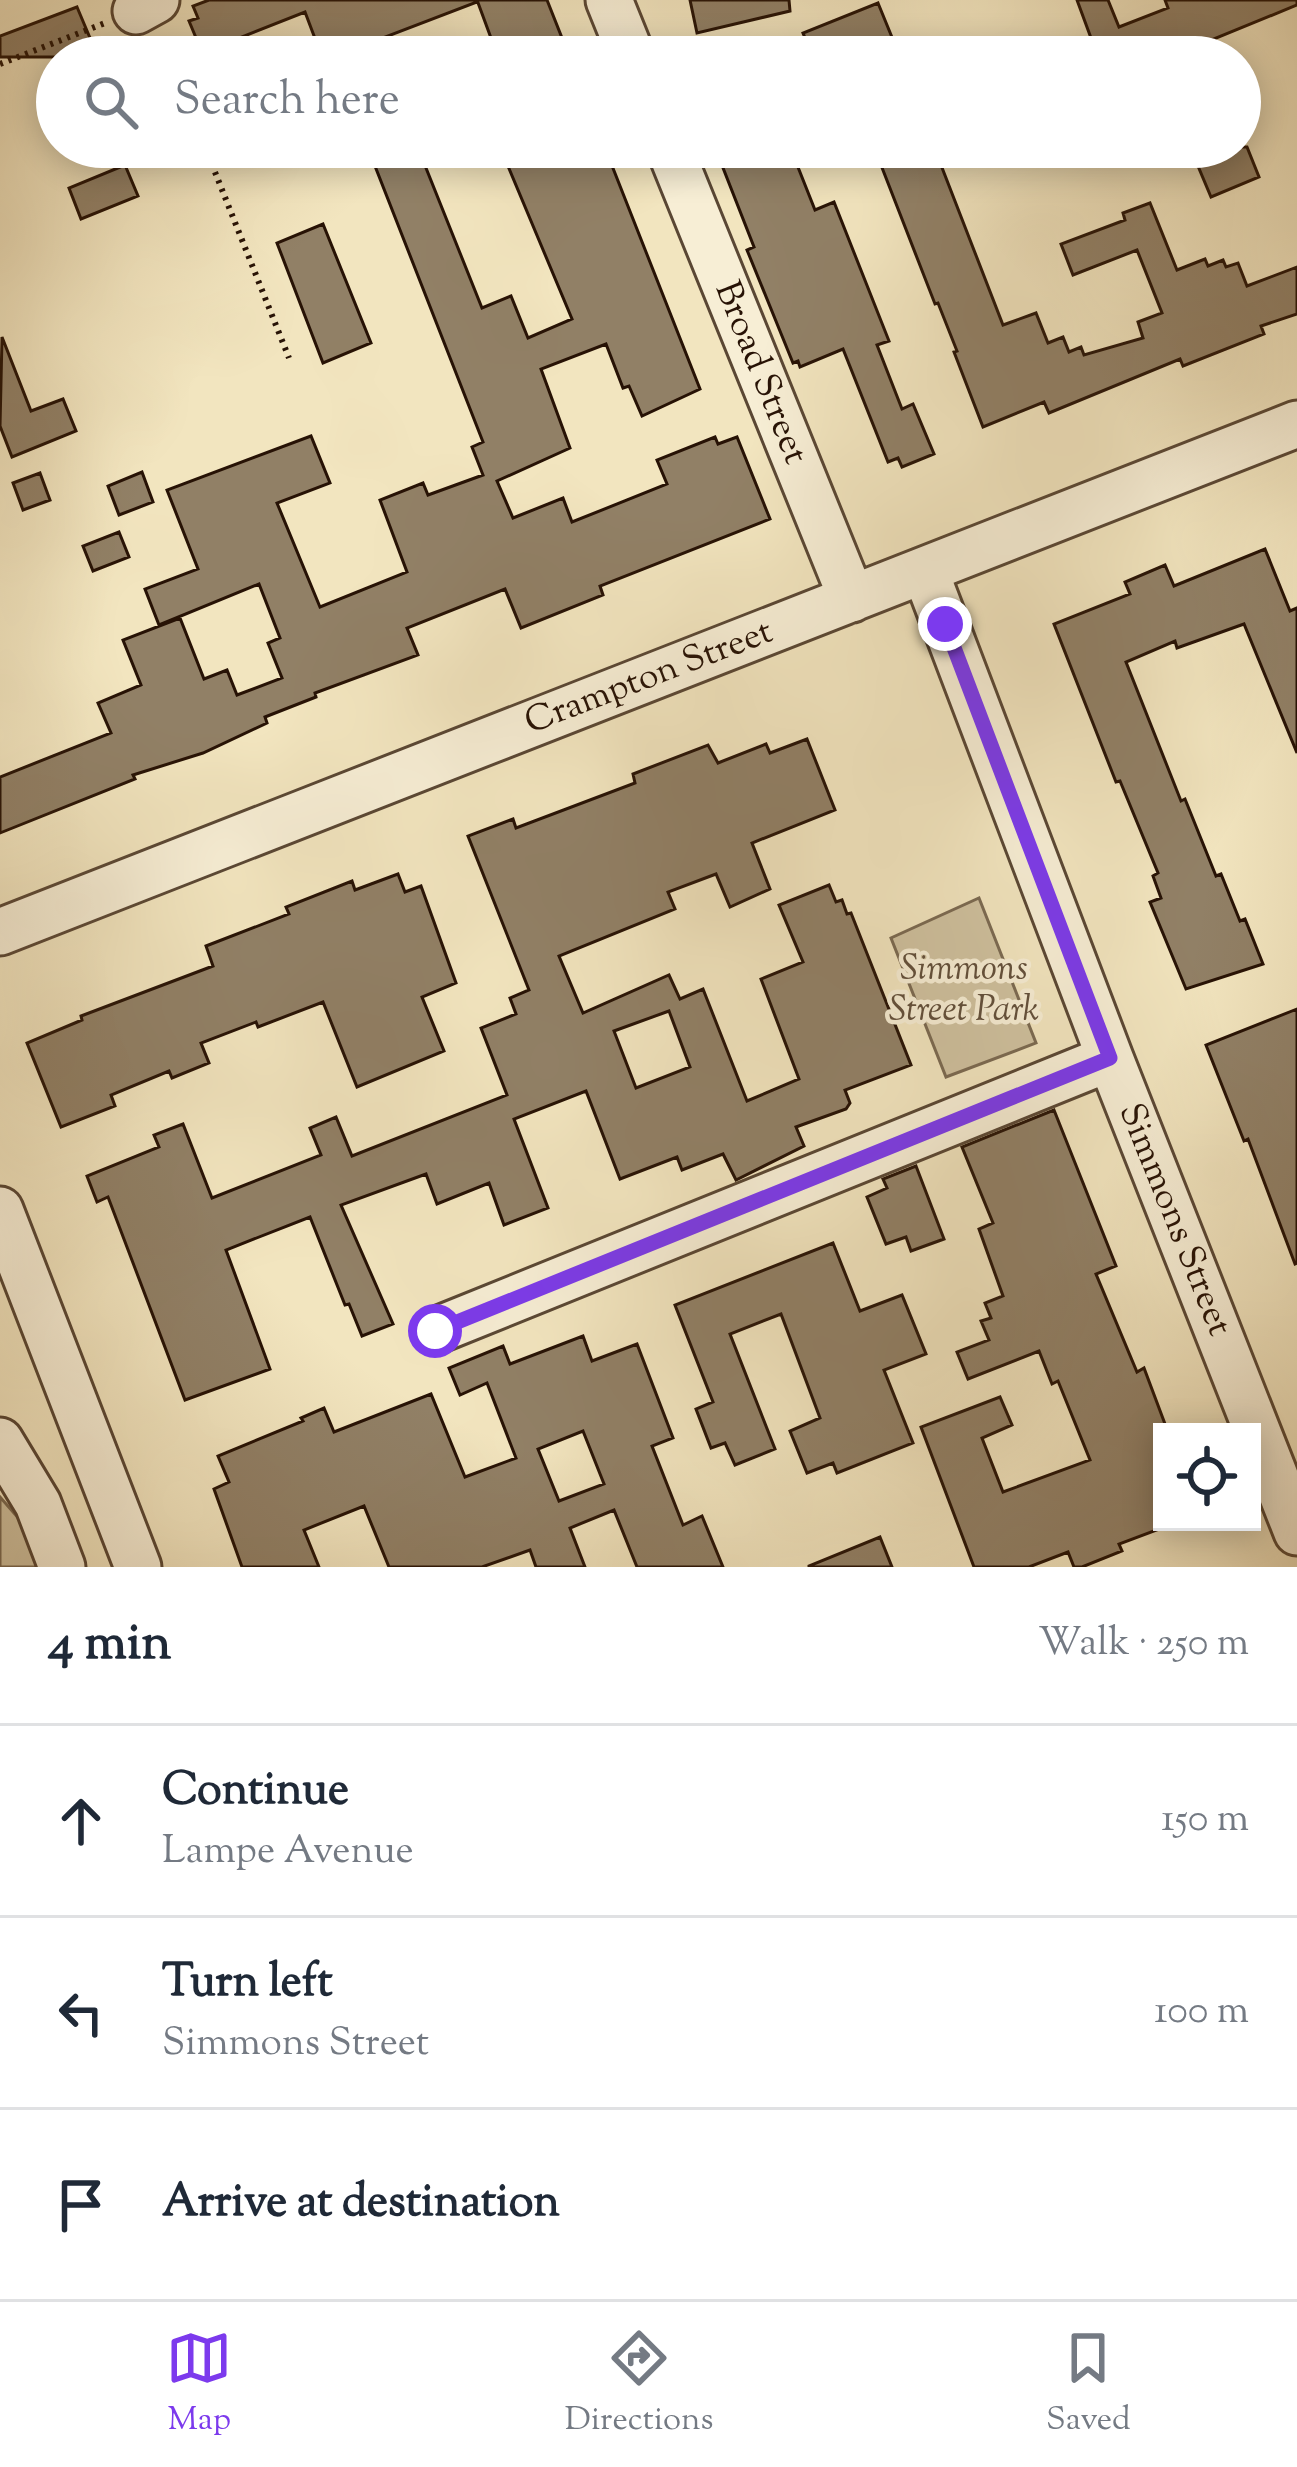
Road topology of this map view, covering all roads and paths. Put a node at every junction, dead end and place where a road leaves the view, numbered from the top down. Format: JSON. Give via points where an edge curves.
{"nodes":[{"id":1,"x":609,"y":0,"type":"edge"},
{"id":2,"x":146,"y":5,"type":"edge"},
{"id":3,"x":69,"y":36,"type":"edge"},
{"id":4,"x":624,"y":36,"type":"edge"},
{"id":5,"x":36,"y":49,"type":"edge"},
{"id":6,"x":0,"y":64,"type":"edge"},
{"id":7,"x":213,"y":168,"type":"edge"},
{"id":8,"x":678,"y":168,"type":"edge"},
{"id":9,"x":289,"y":358,"type":"dead end"},
{"id":10,"x":1297,"y":424,"type":"edge"},
{"id":11,"x":925,"y":571,"type":"junction"},
{"id":12,"x":852,"y":599,"type":"junction"},
{"id":13,"x":0,"y":932,"type":"edge"},
{"id":14,"x":1110,"y":1058,"type":"junction"},
{"id":15,"x":0,"y":1210,"type":"edge"},
{"id":16,"x":435,"y":1331,"type":"dead end"},
{"id":17,"x":0,"y":1441,"type":"edge"},
{"id":18,"x":1297,"y":1532,"type":"edge"},
{"id":19,"x":62,"y":1567,"type":"edge"},
{"id":20,"x":139,"y":1567,"type":"edge"}],
"edges":[{"from":1,"to":4,"type":"street"},
{"from":2,"to":3,"type":"path"},
{"from":5,"to":6,"type":"path"},
{"from":7,"to":9,"type":"path"},
{"from":8,"to":12,"type":"street","name":"Broad Street"},
{"from":10,"to":11,"type":"street","name":"Crampton Street"},
{"from":11,"to":12,"type":"street","name":"Crampton Street"},
{"from":11,"to":14,"type":"street","name":"Simmons Street"},
{"from":12,"to":13,"type":"street","name":"Crampton Street"},
{"from":14,"to":16,"type":"street"},
{"from":14,"to":18,"type":"street","name":"Simmons Street"},
{"from":15,"to":20,"type":"street"},
{"from":17,"to":19,"type":"street","via":[[38,1504]]}]}
